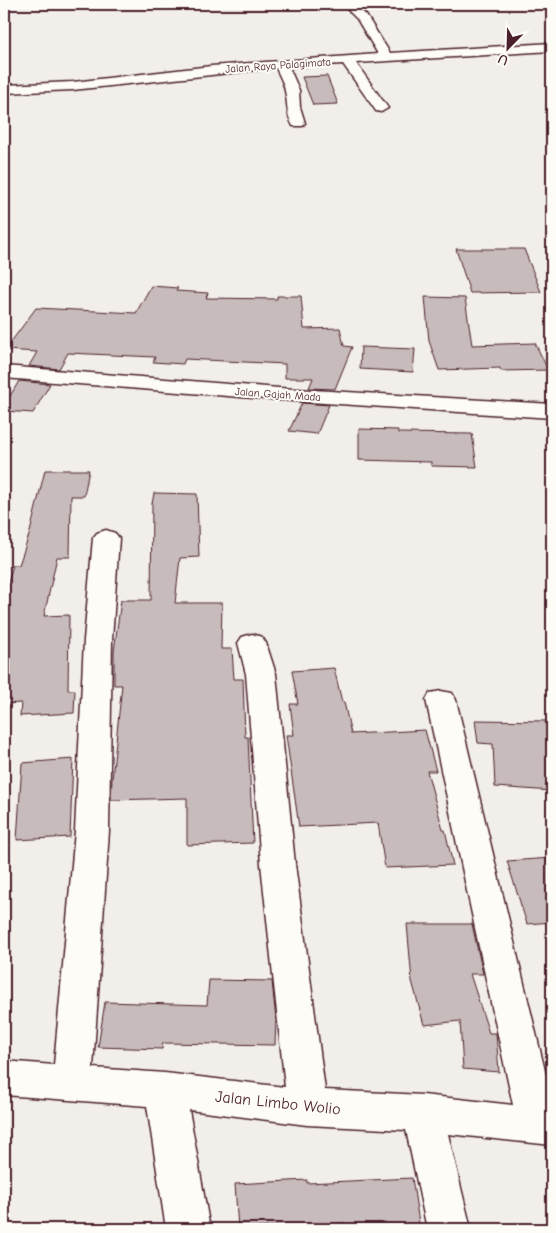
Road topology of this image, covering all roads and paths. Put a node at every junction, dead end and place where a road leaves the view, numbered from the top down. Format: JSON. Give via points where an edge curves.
{"nodes":[{"id":1,"x":347,"y":4,"type":"edge"},
{"id":2,"x":552,"y":47,"type":"edge"},
{"id":3,"x":387,"y":58,"type":"junction"},
{"id":4,"x":346,"y":61,"type":"junction"},
{"id":5,"x":281,"y":64,"type":"junction"},
{"id":6,"x":4,"y":89,"type":"edge"},
{"id":7,"x":381,"y":108,"type":"dead end"},
{"id":8,"x":298,"y":123,"type":"dead end"},
{"id":9,"x":4,"y":372,"type":"edge"},
{"id":10,"x":552,"y":411,"type":"edge"},
{"id":11,"x":106,"y":538,"type":"dead end"},
{"id":12,"x":252,"y":643,"type":"dead end"},
{"id":13,"x":441,"y":700,"type":"dead end"},
{"id":14,"x":4,"y":1078,"type":"edge"},
{"id":15,"x":72,"y":1084,"type":"junction"},
{"id":16,"x":165,"y":1090,"type":"junction"},
{"id":17,"x":307,"y":1107,"type":"junction"},
{"id":18,"x":423,"y":1114,"type":"junction"},
{"id":19,"x":545,"y":1126,"type":"edge"},
{"id":20,"x":188,"y":1229,"type":"edge"},
{"id":21,"x":449,"y":1229,"type":"edge"}],
"edges":[{"from":1,"to":3,"type":"main road","via":[[362,17]]},
{"from":2,"to":3,"type":"main road","name":"Jalan Raya Palagimata"},
{"from":3,"to":4,"type":"main road","name":"Jalan Raya Palagimata"},
{"from":4,"to":5,"type":"main road","name":"Jalan Raya Palagimata"},
{"from":4,"to":7,"type":"main road","via":[[360,74]]},
{"from":5,"to":6,"type":"main road","name":"Jalan Raya Palagimata","via":[[73,86]]},
{"from":5,"to":8,"type":"main road","via":[[292,90]]},
{"from":9,"to":10,"type":"main road","name":"Jalan Gajah Mada"},
{"from":11,"to":15,"type":"main road","via":[[98,640],[92,831]]},
{"from":12,"to":17,"type":"main road","via":[[261,674],[278,864]]},
{"from":13,"to":19,"type":"main road"},
{"from":14,"to":15,"type":"main road","name":"Jalan Limbo Wolio"},
{"from":15,"to":16,"type":"main road","name":"Jalan Limbo Wolio"},
{"from":16,"to":17,"type":"main road","name":"Jalan Limbo Wolio"},
{"from":16,"to":20,"type":"main road"},
{"from":17,"to":18,"type":"main road","name":"Jalan Limbo Wolio"},
{"from":18,"to":19,"type":"main road","name":"Jalan Limbo Wolio"},
{"from":18,"to":21,"type":"main road"}]}
